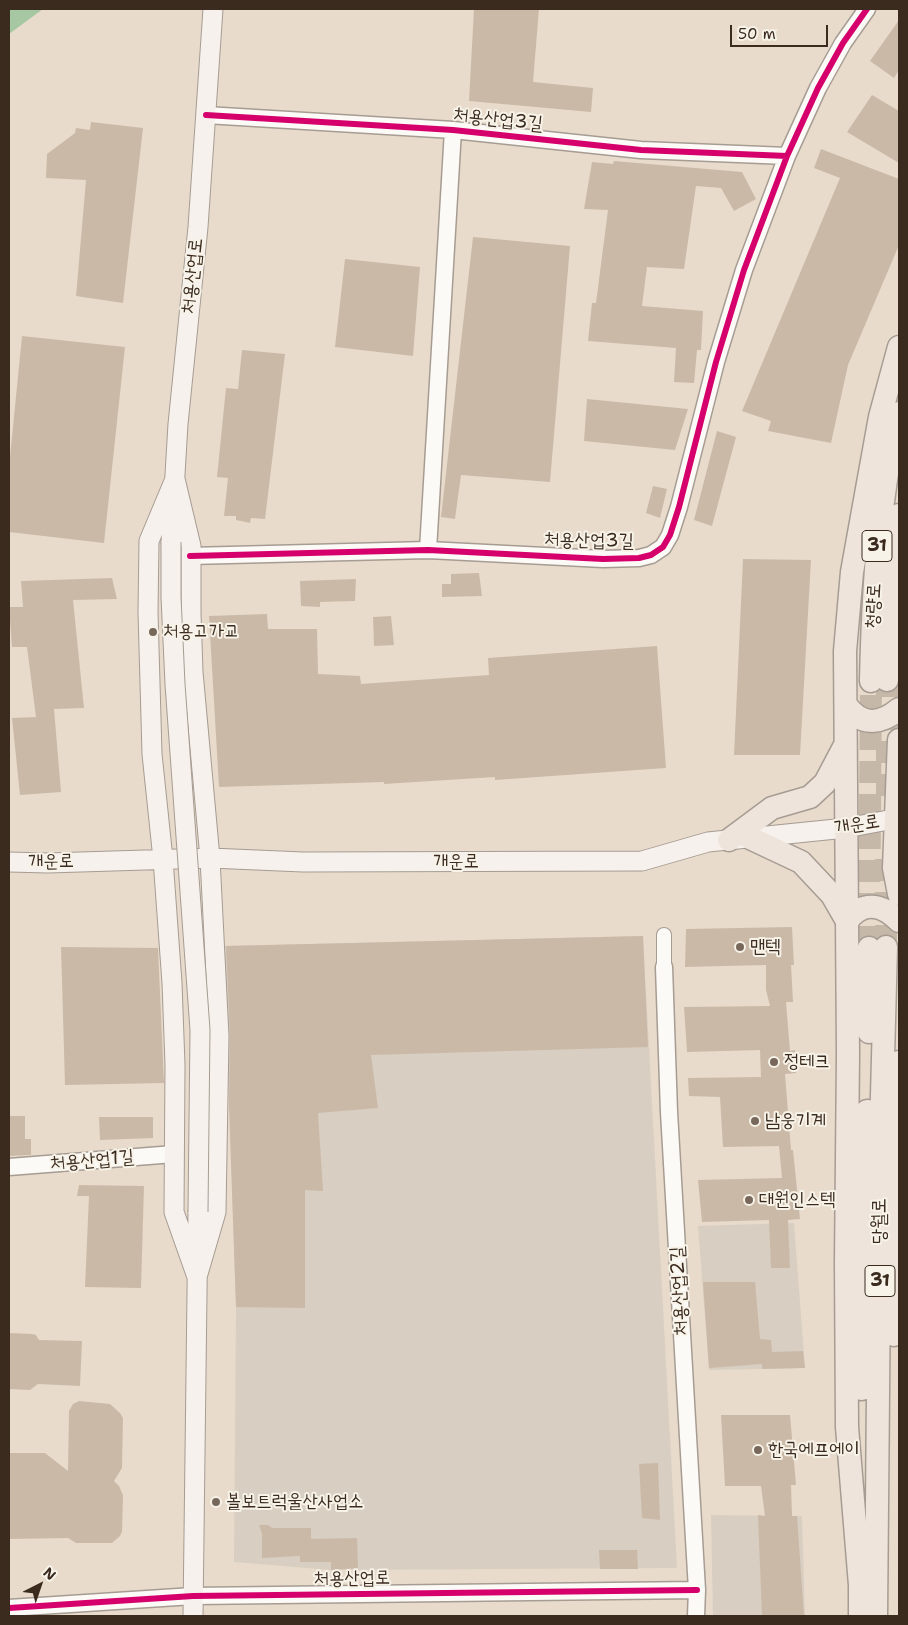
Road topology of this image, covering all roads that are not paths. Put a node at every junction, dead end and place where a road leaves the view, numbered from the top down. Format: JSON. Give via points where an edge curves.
{"nodes":[{"id":1,"x":213,"y":9,"type":"edge"},
{"id":2,"x":867,"y":9,"type":"edge"},
{"id":3,"x":206,"y":115,"type":"junction"},
{"id":4,"x":454,"y":130,"type":"junction"},
{"id":5,"x":787,"y":156,"type":"junction"},
{"id":6,"x":899,"y":347,"type":"edge"},
{"id":7,"x":899,"y":413,"type":"edge"},
{"id":8,"x":175,"y":479,"type":"junction"},
{"id":9,"x":899,"y":515,"type":"edge"},
{"id":10,"x":428,"y":550,"type":"junction"},
{"id":11,"x":190,"y":556,"type":"junction"},
{"id":12,"x":846,"y":705,"type":"junction"},
{"id":13,"x":899,"y":709,"type":"edge"},
{"id":14,"x":899,"y":740,"type":"edge"},
{"id":15,"x":846,"y":742,"type":"junction"},
{"id":16,"x":897,"y":818,"type":"edge"},
{"id":17,"x":846,"y":828,"type":"junction"},
{"id":18,"x":739,"y":839,"type":"junction"},
{"id":19,"x":210,"y":858,"type":"junction"},
{"id":20,"x":163,"y":859,"type":"junction"},
{"id":21,"x":9,"y":862,"type":"edge"},
{"id":22,"x":899,"y":894,"type":"edge"},
{"id":23,"x":846,"y":921,"type":"junction"},
{"id":24,"x":899,"y":921,"type":"edge"},
{"id":25,"x":664,"y":935,"type":"dead end"},
{"id":26,"x":664,"y":966,"type":"joint"},
{"id":27,"x":899,"y":1062,"type":"edge"},
{"id":28,"x":174,"y":1154,"type":"junction"},
{"id":29,"x":9,"y":1168,"type":"edge"},
{"id":30,"x":197,"y":1277,"type":"junction"},
{"id":31,"x":876,"y":1540,"type":"junction"},
{"id":32,"x":860,"y":1585,"type":"junction"},
{"id":33,"x":696,"y":1590,"type":"junction"},
{"id":34,"x":192,"y":1596,"type":"junction"},
{"id":35,"x":9,"y":1608,"type":"edge"},
{"id":36,"x":193,"y":1616,"type":"edge"},
{"id":37,"x":696,"y":1616,"type":"edge"},
{"id":38,"x":860,"y":1616,"type":"edge"},
{"id":39,"x":876,"y":1616,"type":"edge"}],
"edges":[{"from":1,"to":3,"type":"main road","name":"처용산업로"},
{"from":2,"to":5,"type":"street","name":"처용산업3길","via":[[818,88]]},
{"from":3,"to":4,"type":"street","name":"처용산업3길"},
{"from":3,"to":8,"type":"main road","name":"처용산업로"},
{"from":4,"to":5,"type":"street","name":"처용산업3길","via":[[641,150]]},
{"from":4,"to":10,"type":"street"},
{"from":5,"to":10,"type":"street","name":"처용산업3길","via":[[744,270],[716,362],[679,507],[663,547],[639,558],[603,559]]},
{"from":6,"to":12,"type":"highway","via":[[880,417],[852,572],[845,650]]},
{"from":7,"to":9,"type":"highway","name":"청량로","number":"31","via":[[876,556],[879,680]]},
{"from":8,"to":11,"type":"main road","via":[[191,546]]},
{"from":8,"to":20,"type":"main road","via":[[149,541],[152,754]]},
{"from":8,"to":30,"type":"main road","name":"처용산업로","bridge":true,"via":[[170,598],[200,1030]]},
{"from":10,"to":11,"type":"street","name":"처용산업3길"},
{"from":11,"to":19,"type":"main road","via":[[193,672]]},
{"from":12,"to":13,"type":"highway","via":[[861,719],[872,722],[892,716]]},
{"from":12,"to":15,"type":"highway"},
{"from":14,"to":16,"type":"highway"},
{"from":15,"to":17,"type":"highway"},
{"from":15,"to":18,"type":"highway","via":[[825,783],[810,797],[772,808]]},
{"from":16,"to":17,"type":"main road","name":"개운로"},
{"from":16,"to":22,"type":"highway","via":[[894,868]]},
{"from":17,"to":18,"type":"main road","name":"개운로"},
{"from":17,"to":23,"type":"highway"},
{"from":18,"to":19,"type":"main road","name":"개운로","via":[[708,842],[642,860],[303,862]]},
{"from":18,"to":23,"type":"highway","via":[[801,862],[832,895]]},
{"from":19,"to":20,"type":"main road","name":"개운로"},
{"from":19,"to":30,"type":"main road","via":[[219,1036],[216,1212]]},
{"from":20,"to":21,"type":"main road","name":"개운로"},
{"from":20,"to":28,"type":"main road","via":[[172,983]]},
{"from":23,"to":24,"type":"highway","via":[[862,907],[872,906],[892,914]]},
{"from":23,"to":32,"type":"highway","via":[[847,1427]]},
{"from":25,"to":26,"type":"street"},
{"from":26,"to":33,"type":"street","name":"처용산업2길"},
{"from":27,"to":31,"type":"highway","via":[[899,1244],[891,1392]]},
{"from":28,"to":29,"type":"street","name":"처용산업1길"},
{"from":28,"to":30,"type":"main road","via":[[174,1212]]},
{"from":30,"to":34,"type":"main road"},
{"from":31,"to":32,"type":"highway","name":"당월로","number":"31","via":[[880,1267],[878,947],[863,1170],[865,1262]]},
{"from":31,"to":39,"type":"highway","name":"당월로","number":"31"},
{"from":32,"to":38,"type":"highway","name":"당월로","number":"31"},
{"from":33,"to":34,"type":"street","name":"처용산업로"},
{"from":33,"to":37,"type":"street","name":"처용산업2길"},
{"from":34,"to":35,"type":"street","name":"처용산업로"},
{"from":34,"to":36,"type":"main road"}]}
